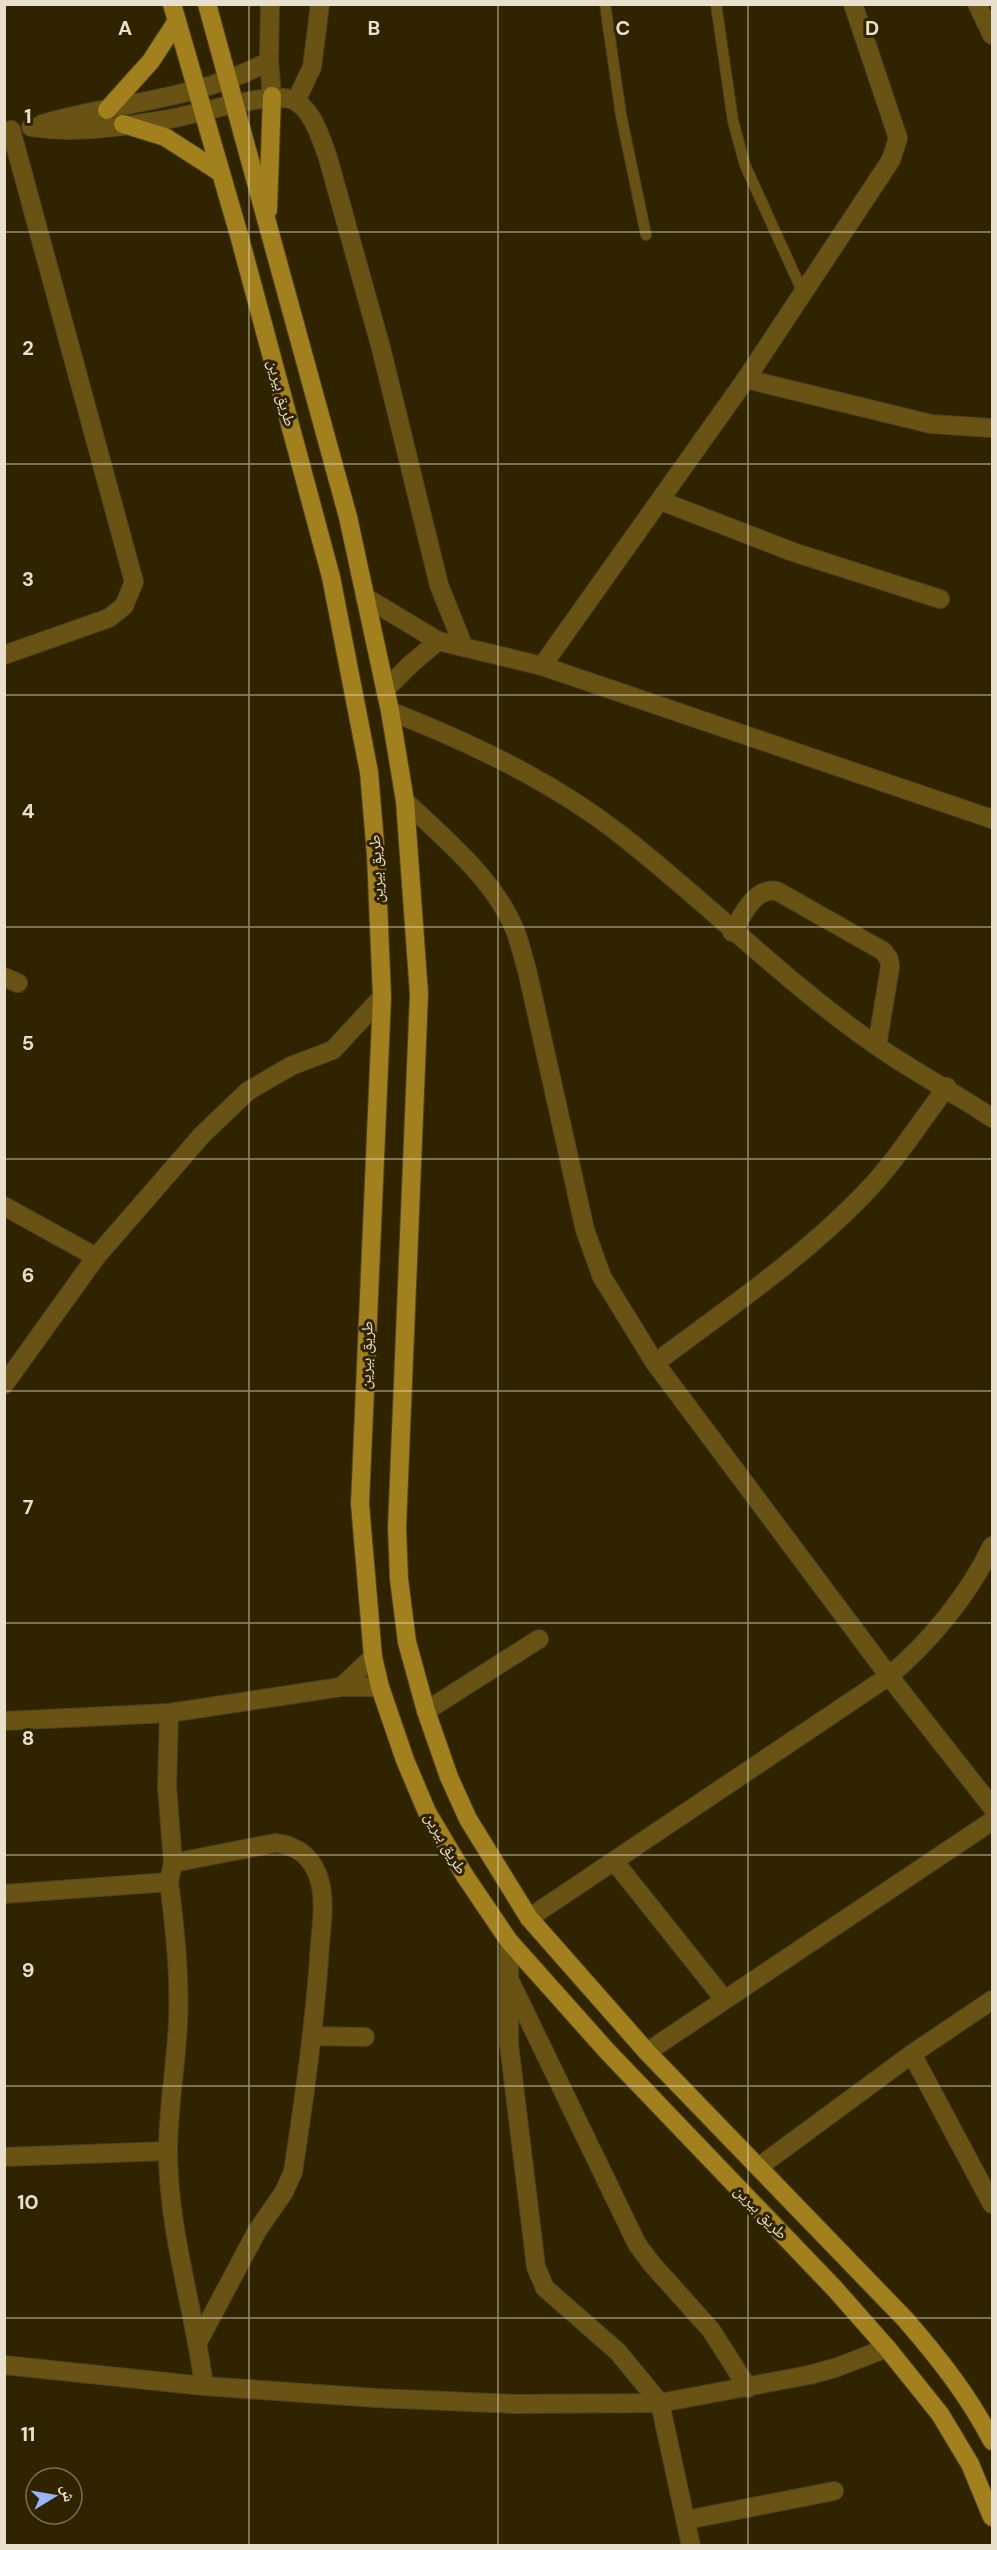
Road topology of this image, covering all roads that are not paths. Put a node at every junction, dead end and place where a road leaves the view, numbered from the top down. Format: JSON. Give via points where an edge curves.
{"nodes":[{"id":1,"x":207,"y":4,"type":"edge"},
{"id":2,"x":270,"y":4,"type":"edge"},
{"id":3,"x":320,"y":4,"type":"edge"},
{"id":4,"x":605,"y":4,"type":"edge"},
{"id":5,"x":716,"y":4,"type":"edge"},
{"id":6,"x":853,"y":4,"type":"edge"},
{"id":7,"x":977,"y":4,"type":"edge"},
{"id":8,"x":174,"y":13,"type":"edge"},
{"id":9,"x":993,"y":35,"type":"edge"},
{"id":10,"x":269,"y":61,"type":"junction"},
{"id":11,"x":227,"y":80,"type":"junction"},
{"id":12,"x":196,"y":91,"type":"junction"},
{"id":13,"x":272,"y":96,"type":"junction"},
{"id":14,"x":296,"y":101,"type":"junction"},
{"id":15,"x":235,"y":105,"type":"junction"},
{"id":16,"x":107,"y":110,"type":"junction"},
{"id":17,"x":202,"y":114,"type":"junction"},
{"id":18,"x":123,"y":124,"type":"junction"},
{"id":19,"x":31,"y":127,"type":"junction"},
{"id":20,"x":8,"y":130,"type":"edge"},
{"id":21,"x":221,"y":173,"type":"junction"},
{"id":22,"x":268,"y":227,"type":"junction"},
{"id":23,"x":646,"y":235,"type":"dead end"},
{"id":24,"x":803,"y":293,"type":"junction"},
{"id":25,"x":746,"y":379,"type":"junction"},
{"id":26,"x":993,"y":428,"type":"edge"},
{"id":27,"x":661,"y":501,"type":"junction"},
{"id":28,"x":365,"y":597,"type":"junction"},
{"id":29,"x":940,"y":599,"type":"dead end"},
{"id":30,"x":438,"y":641,"type":"junction"},
{"id":31,"x":462,"y":645,"type":"junction"},
{"id":32,"x":4,"y":655,"type":"edge"},
{"id":33,"x":542,"y":666,"type":"junction"},
{"id":34,"x":385,"y":690,"type":"junction"},
{"id":35,"x":390,"y":711,"type":"junction"},
{"id":36,"x":405,"y":801,"type":"junction"},
{"id":37,"x":993,"y":819,"type":"edge"},
{"id":38,"x":732,"y":932,"type":"junction"},
{"id":39,"x":382,"y":996,"type":"junction"},
{"id":40,"x":877,"y":1046,"type":"junction"},
{"id":41,"x":946,"y":1087,"type":"junction"},
{"id":42,"x":993,"y":1118,"type":"edge"},
{"id":43,"x":4,"y":1206,"type":"edge"},
{"id":44,"x":96,"y":1257,"type":"junction"},
{"id":45,"x":655,"y":1363,"type":"junction"},
{"id":46,"x":4,"y":1385,"type":"edge"},
{"id":47,"x":993,"y":1546,"type":"edge"},
{"id":48,"x":986,"y":1576,"type":"edge"},
{"id":49,"x":539,"y":1639,"type":"dead end"},
{"id":50,"x":373,"y":1657,"type":"junction"},
{"id":51,"x":889,"y":1676,"type":"junction"},
{"id":52,"x":341,"y":1687,"type":"junction"},
{"id":53,"x":380,"y":1687,"type":"junction"},
{"id":54,"x":426,"y":1711,"type":"junction"},
{"id":55,"x":169,"y":1713,"type":"junction"},
{"id":56,"x":4,"y":1720,"type":"edge"},
{"id":57,"x":993,"y":1807,"type":"edge"},
{"id":58,"x":993,"y":1821,"type":"edge"},
{"id":59,"x":614,"y":1861,"type":"junction"},
{"id":60,"x":173,"y":1863,"type":"junction"},
{"id":61,"x":169,"y":1882,"type":"junction"},
{"id":62,"x":4,"y":1894,"type":"edge"},
{"id":63,"x":529,"y":1918,"type":"junction"},
{"id":64,"x":509,"y":1941,"type":"junction"},
{"id":65,"x":508,"y":1977,"type":"junction"},
{"id":66,"x":724,"y":1999,"type":"junction"},
{"id":67,"x":993,"y":2000,"type":"edge"},
{"id":68,"x":313,"y":2036,"type":"junction"},
{"id":69,"x":365,"y":2037,"type":"dead end"},
{"id":70,"x":647,"y":2052,"type":"junction"},
{"id":71,"x":912,"y":2054,"type":"junction"},
{"id":72,"x":168,"y":2151,"type":"junction"},
{"id":73,"x":4,"y":2157,"type":"edge"},
{"id":74,"x":760,"y":2166,"type":"junction"},
{"id":75,"x":993,"y":2204,"type":"edge"},
{"id":76,"x":198,"y":2342,"type":"junction"},
{"id":77,"x":887,"y":2348,"type":"junction"},
{"id":78,"x":4,"y":2365,"type":"edge"},
{"id":79,"x":204,"y":2386,"type":"junction"},
{"id":80,"x":748,"y":2388,"type":"junction"},
{"id":81,"x":660,"y":2403,"type":"junction"},
{"id":82,"x":993,"y":2440,"type":"edge"},
{"id":83,"x":834,"y":2491,"type":"dead end"},
{"id":84,"x":993,"y":2517,"type":"edge"},
{"id":85,"x":686,"y":2520,"type":"junction"},
{"id":86,"x":691,"y":2546,"type":"edge"}],
"edges":[{"from":1,"to":11,"type":"main road","name":"طريق بيرين"},
{"from":2,"to":10,"type":"street"},
{"from":3,"to":14,"type":"street","via":[[312,67]]},
{"from":4,"to":23,"type":"lane","via":[[621,115]]},
{"from":5,"to":24,"type":"lane","via":[[733,121],[746,165]]},
{"from":6,"to":24,"type":"street","via":[[898,138],[891,160]]},
{"from":7,"to":9,"type":"street"},
{"from":8,"to":12,"type":"main road","name":"طريق بيرين"},
{"from":8,"to":16,"type":"main road","via":[[151,61]]},
{"from":10,"to":11,"type":"street"},
{"from":10,"to":13,"type":"street"},
{"from":11,"to":12,"type":"street"},
{"from":11,"to":15,"type":"main road","name":"طريق بيرين"},
{"from":12,"to":16,"type":"street"},
{"from":12,"to":17,"type":"main road","name":"طريق بيرين"},
{"from":13,"to":14,"type":"street"},
{"from":13,"to":15,"type":"street"},
{"from":13,"to":22,"type":"main road"},
{"from":14,"to":31,"type":"street","via":[[313,122],[328,158],[386,369],[439,585]]},
{"from":15,"to":17,"type":"street"},
{"from":15,"to":22,"type":"main road","name":"طريق بيرين"},
{"from":16,"to":19,"type":"street"},
{"from":17,"to":18,"type":"street"},
{"from":17,"to":21,"type":"main road","name":"طريق بيرين"},
{"from":18,"to":19,"type":"street","via":[[59,131]]},
{"from":18,"to":21,"type":"main road","via":[[165,137]]},
{"from":19,"to":20,"type":"street"},
{"from":20,"to":32,"type":"street","via":[[134,582],[124,606],[110,618]]},
{"from":21,"to":39,"type":"main road","name":"طريق بيرين","via":[[331,577],[355,691],[370,784]]},
{"from":22,"to":28,"type":"main road","name":"طريق بيرين","via":[[348,517]]},
{"from":24,"to":25,"type":"street"},
{"from":25,"to":26,"type":"street","via":[[931,424]]},
{"from":25,"to":27,"type":"street"},
{"from":27,"to":29,"type":"street","via":[[793,552]]},
{"from":27,"to":33,"type":"street"},
{"from":28,"to":30,"type":"street"},
{"from":28,"to":34,"type":"main road","name":"طريق بيرين"},
{"from":30,"to":31,"type":"street"},
{"from":30,"to":34,"type":"street"},
{"from":31,"to":33,"type":"street"},
{"from":33,"to":37,"type":"street"},
{"from":34,"to":35,"type":"main road","name":"طريق بيرين"},
{"from":35,"to":36,"type":"main road","name":"طريق بيرين"},
{"from":35,"to":38,"type":"street","via":[[466,742],[571,800],[621,835]]},
{"from":36,"to":45,"type":"street","via":[[465,859],[500,902],[515,930],[593,1259]]},
{"from":36,"to":54,"type":"main road","name":"طريق بيرين","via":[[419,994],[397,1528],[407,1642]]},
{"from":38,"to":40,"type":"street"},
{"from":38,"to":40,"type":"street","via":[[756,897],[770,890],[883,951],[890,967]]},
{"from":39,"to":44,"type":"street","via":[[333,1050],[291,1066],[248,1091],[202,1135]]},
{"from":39,"to":50,"type":"main road","name":"طريق بيرين","via":[[360,1504]]},
{"from":40,"to":41,"type":"street"},
{"from":41,"to":42,"type":"street"},
{"from":41,"to":45,"type":"street","via":[[889,1164],[845,1213],[786,1265]]},
{"from":43,"to":44,"type":"street"},
{"from":44,"to":46,"type":"street"},
{"from":45,"to":51,"type":"street"},
{"from":47,"to":48,"type":"street"},
{"from":48,"to":51,"type":"street"},
{"from":49,"to":54,"type":"street"},
{"from":50,"to":52,"type":"street"},
{"from":50,"to":53,"type":"main road","name":"طريق بيرين"},
{"from":51,"to":57,"type":"street"},
{"from":51,"to":59,"type":"street"},
{"from":52,"to":53,"type":"street"},
{"from":52,"to":55,"type":"street"},
{"from":53,"to":64,"type":"main road","name":"طريق بيرين","via":[[427,1812]]},
{"from":54,"to":63,"type":"main road","name":"طريق بيرين","via":[[468,1818]]},
{"from":55,"to":56,"type":"street"},
{"from":55,"to":60,"type":"street","via":[[167,1787]]},
{"from":58,"to":66,"type":"street"},
{"from":59,"to":63,"type":"street"},
{"from":59,"to":66,"type":"street"},
{"from":60,"to":61,"type":"street"},
{"from":60,"to":68,"type":"street","via":[[275,1843],[301,1851],[313,1864],[322,1905]]},
{"from":61,"to":62,"type":"street"},
{"from":61,"to":72,"type":"street","via":[[176,1942],[178,2022]]},
{"from":63,"to":70,"type":"main road","name":"طريق بيرين"},
{"from":64,"to":65,"type":"street"},
{"from":64,"to":77,"type":"main road","name":"طريق بيرين","via":[[607,2051]]},
{"from":65,"to":80,"type":"street","via":[[638,2244],[711,2330]]},
{"from":65,"to":81,"type":"street","via":[[510,2044],[539,2277],[551,2294],[618,2352]]},
{"from":66,"to":70,"type":"street"},
{"from":67,"to":71,"type":"street"},
{"from":68,"to":69,"type":"street"},
{"from":68,"to":76,"type":"street","via":[[293,2172]]},
{"from":70,"to":74,"type":"main road","name":"طريق بيرين"},
{"from":71,"to":74,"type":"street"},
{"from":71,"to":75,"type":"street"},
{"from":72,"to":73,"type":"street"},
{"from":72,"to":76,"type":"street","via":[[176,2246]]},
{"from":74,"to":82,"type":"main road","name":"طريق بيرين","via":[[943,2362]]},
{"from":76,"to":79,"type":"street"},
{"from":77,"to":80,"type":"street","via":[[835,2368]]},
{"from":77,"to":84,"type":"main road","name":"طريق بيرين","via":[[940,2414],[970,2464]]},
{"from":78,"to":79,"type":"street"},
{"from":79,"to":81,"type":"street","via":[[514,2403]]},
{"from":80,"to":81,"type":"street"},
{"from":81,"to":85,"type":"street"},
{"from":83,"to":85,"type":"street"},
{"from":85,"to":86,"type":"street"}]}
